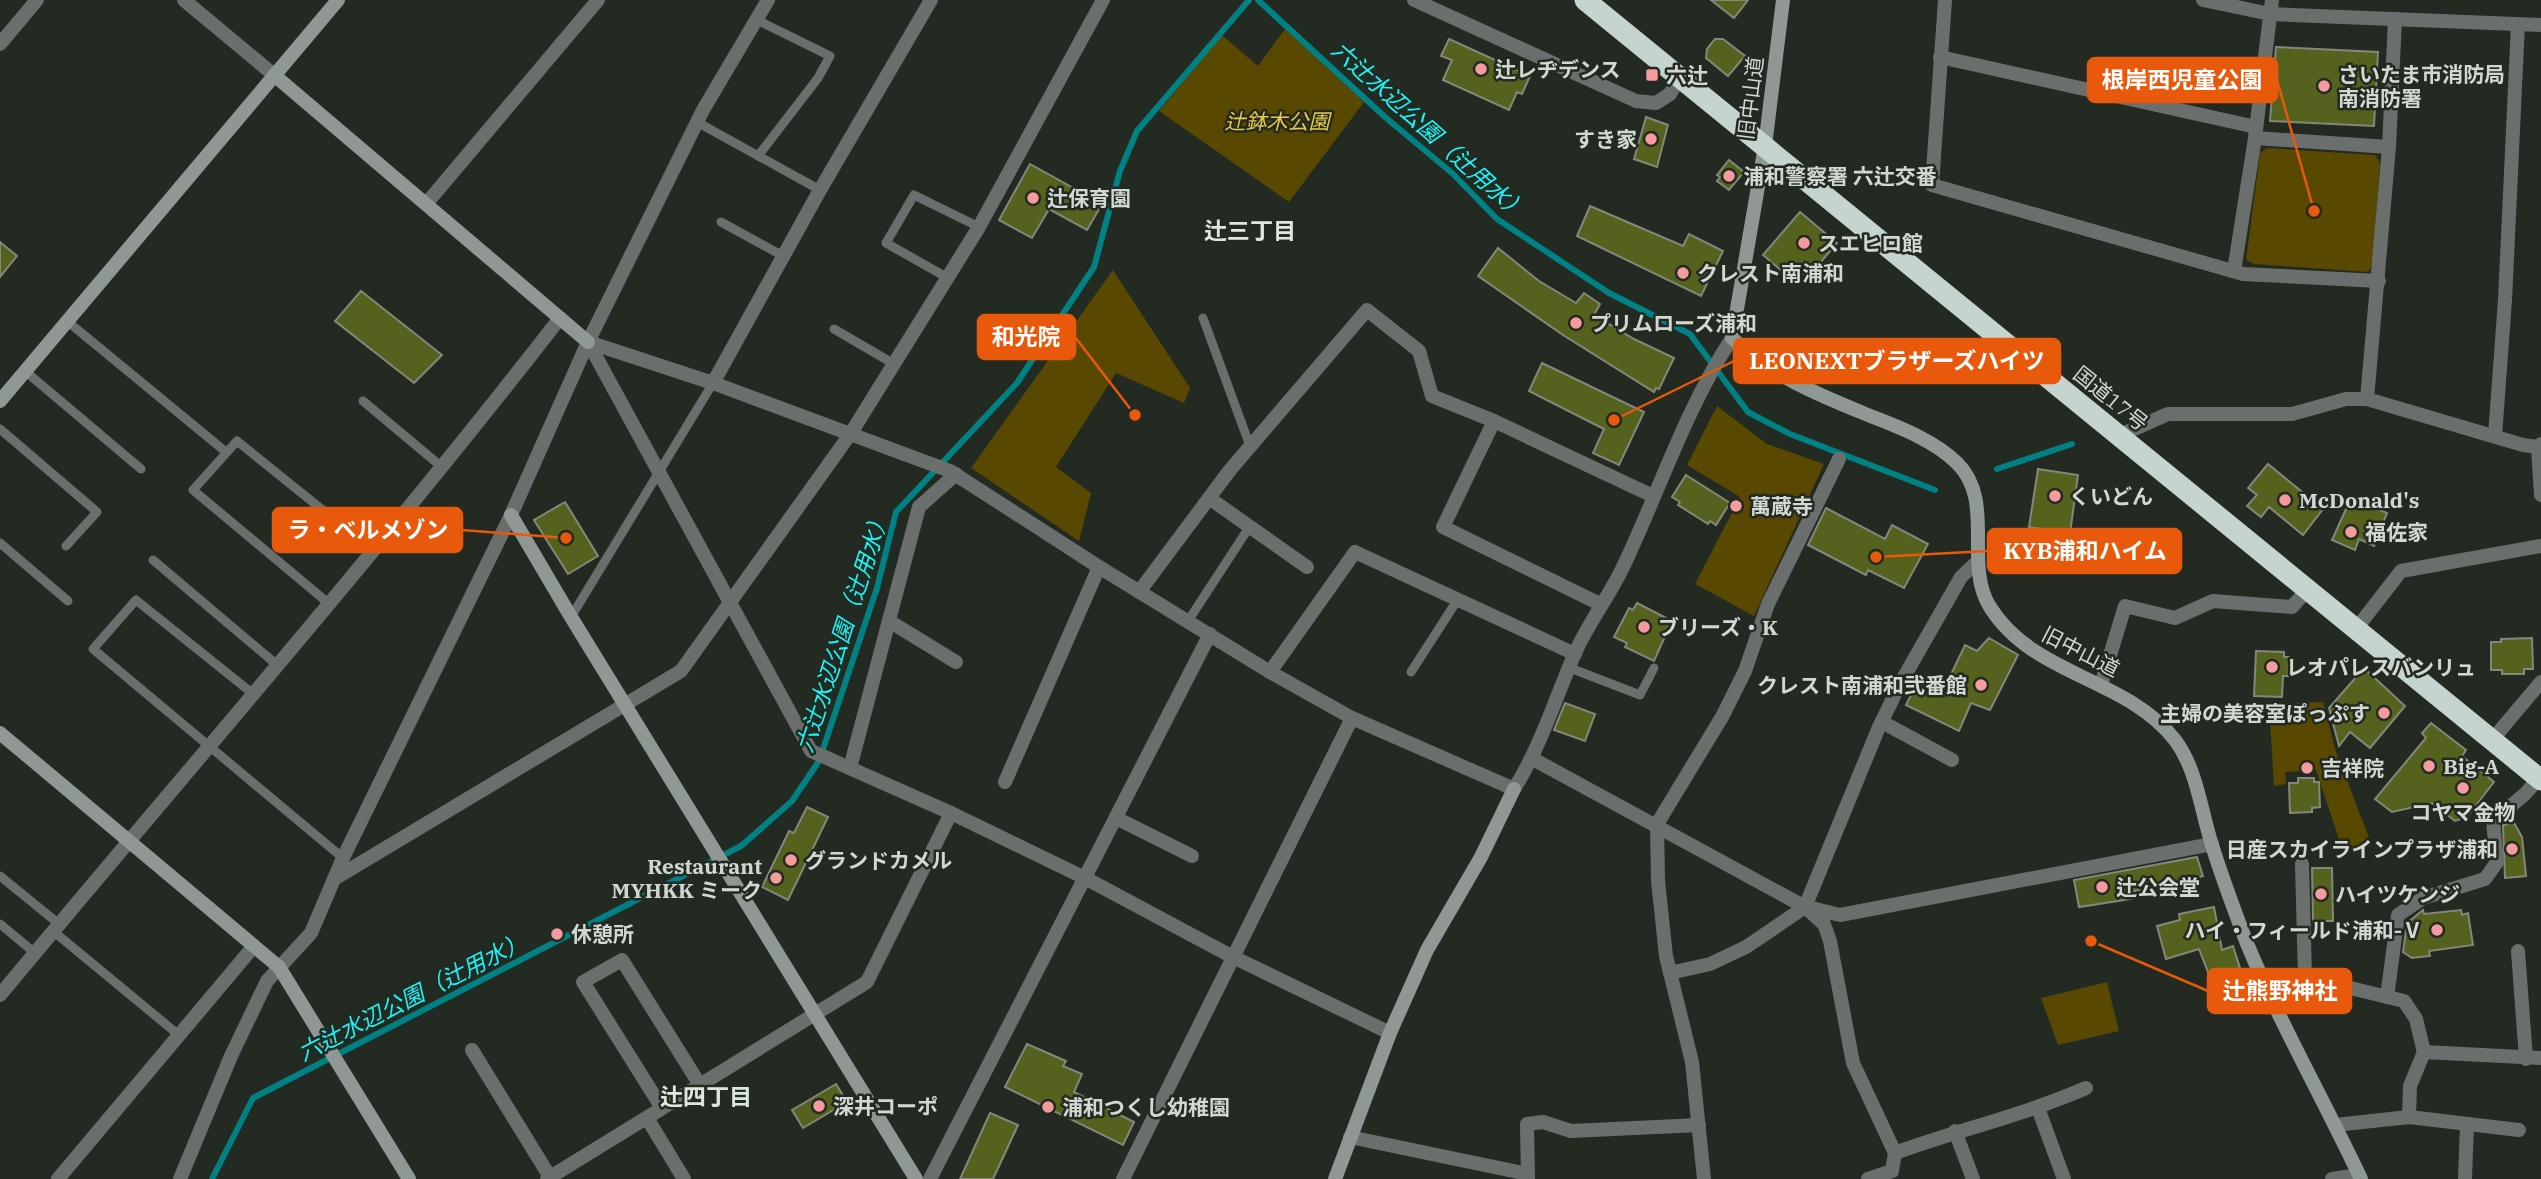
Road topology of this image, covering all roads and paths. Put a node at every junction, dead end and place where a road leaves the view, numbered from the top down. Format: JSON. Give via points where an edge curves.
{"nodes":[{"id":1,"x":37,"y":0,"type":"edge"},
{"id":2,"x":184,"y":0,"type":"edge"},
{"id":3,"x":338,"y":0,"type":"edge"},
{"id":4,"x":597,"y":0,"type":"edge"},
{"id":5,"x":768,"y":0,"type":"edge"},
{"id":6,"x":931,"y":0,"type":"edge"},
{"id":7,"x":1103,"y":0,"type":"edge"},
{"id":8,"x":1414,"y":0,"type":"edge"},
{"id":9,"x":1585,"y":0,"type":"edge"},
{"id":10,"x":1783,"y":0,"type":"edge"},
{"id":11,"x":1945,"y":0,"type":"edge"},
{"id":12,"x":2203,"y":0,"type":"edge"},
{"id":13,"x":2271,"y":7,"type":"edge"},
{"id":14,"x":2395,"y":19,"type":"junction"},
{"id":15,"x":757,"y":20,"type":"junction"},
{"id":16,"x":2518,"y":24,"type":"junction"},
{"id":17,"x":2541,"y":25,"type":"edge"},
{"id":18,"x":0,"y":44,"type":"edge"},
{"id":19,"x":1940,"y":57,"type":"junction"},
{"id":20,"x":274,"y":75,"type":"junction"},
{"id":21,"x":1680,"y":76,"type":"junction"},
{"id":22,"x":697,"y":122,"type":"junction"},
{"id":23,"x":2256,"y":133,"type":"junction"},
{"id":24,"x":1765,"y":146,"type":"junction"},
{"id":25,"x":2389,"y":147,"type":"junction"},
{"id":26,"x":758,"y":156,"type":"junction"},
{"id":27,"x":820,"y":190,"type":"junction"},
{"id":28,"x":426,"y":204,"type":"junction"},
{"id":29,"x":721,"y":222,"type":"dead end"},
{"id":30,"x":979,"y":227,"type":"junction"},
{"id":31,"x":783,"y":256,"type":"junction"},
{"id":32,"x":2234,"y":271,"type":"junction"},
{"id":33,"x":948,"y":278,"type":"junction"},
{"id":34,"x":2379,"y":281,"type":"junction"},
{"id":35,"x":560,"y":318,"type":"junction"},
{"id":36,"x":1203,"y":318,"type":"dead end"},
{"id":37,"x":66,"y":321,"type":"junction"},
{"id":38,"x":834,"y":329,"type":"dead end"},
{"id":39,"x":1732,"y":338,"type":"junction"},
{"id":40,"x":587,"y":342,"type":"junction"},
{"id":41,"x":894,"y":364,"type":"junction"},
{"id":42,"x":25,"y":371,"type":"junction"},
{"id":43,"x":713,"y":383,"type":"junction"},
{"id":44,"x":5,"y":385,"type":"edge"},
{"id":45,"x":2367,"y":399,"type":"junction"},
{"id":46,"x":0,"y":401,"type":"edge"},
{"id":47,"x":363,"y":401,"type":"dead end"},
{"id":48,"x":1494,"y":421,"type":"junction"},
{"id":49,"x":0,"y":429,"type":"edge"},
{"id":50,"x":851,"y":433,"type":"junction"},
{"id":51,"x":2119,"y":436,"type":"junction"},
{"id":52,"x":2495,"y":436,"type":"junction"},
{"id":53,"x":1250,"y":446,"type":"junction"},
{"id":54,"x":2540,"y":450,"type":"edge"},
{"id":55,"x":226,"y":452,"type":"junction"},
{"id":56,"x":1839,"y":459,"type":"dead end"},
{"id":57,"x":443,"y":468,"type":"junction"},
{"id":58,"x":141,"y":469,"type":"dead end"},
{"id":59,"x":657,"y":472,"type":"junction"},
{"id":60,"x":956,"y":474,"type":"junction"},
{"id":61,"x":2541,"y":495,"type":"edge"},
{"id":62,"x":1653,"y":496,"type":"junction"},
{"id":63,"x":1209,"y":498,"type":"junction"},
{"id":64,"x":512,"y":515,"type":"junction"},
{"id":65,"x":1250,"y":526,"type":"junction"},
{"id":66,"x":0,"y":543,"type":"edge"},
{"id":67,"x":2541,"y":546,"type":"edge"},
{"id":68,"x":66,"y":547,"type":"dead end"},
{"id":69,"x":371,"y":549,"type":"junction"},
{"id":70,"x":153,"y":561,"type":"dead end"},
{"id":71,"x":1978,"y":561,"type":"junction"},
{"id":72,"x":1099,"y":567,"type":"junction"},
{"id":73,"x":1307,"y":567,"type":"dead end"},
{"id":74,"x":2308,"y":589,"type":"junction"},
{"id":75,"x":1139,"y":592,"type":"junction"},
{"id":76,"x":1458,"y":599,"type":"junction"},
{"id":77,"x":68,"y":601,"type":"dead end"},
{"id":78,"x":327,"y":602,"type":"junction"},
{"id":79,"x":728,"y":603,"type":"junction"},
{"id":80,"x":1600,"y":604,"type":"junction"},
{"id":81,"x":571,"y":617,"type":"junction"},
{"id":82,"x":889,"y":621,"type":"junction"},
{"id":83,"x":1188,"y":621,"type":"junction"},
{"id":84,"x":2356,"y":629,"type":"junction"},
{"id":85,"x":1210,"y":634,"type":"junction"},
{"id":86,"x":1572,"y":661,"type":"junction"},
{"id":87,"x":956,"y":663,"type":"dead end"},
{"id":88,"x":276,"y":664,"type":"junction"},
{"id":89,"x":1654,"y":668,"type":"dead end"},
{"id":90,"x":1270,"y":672,"type":"junction"},
{"id":91,"x":1411,"y":672,"type":"dead end"},
{"id":92,"x":2541,"y":682,"type":"edge"},
{"id":93,"x":2101,"y":685,"type":"junction"},
{"id":94,"x":252,"y":693,"type":"junction"},
{"id":95,"x":627,"y":704,"type":"junction"},
{"id":96,"x":1352,"y":718,"type":"junction"},
{"id":97,"x":1882,"y":722,"type":"junction"},
{"id":98,"x":0,"y":733,"type":"edge"},
{"id":99,"x":2492,"y":740,"type":"junction"},
{"id":100,"x":209,"y":744,"type":"junction"},
{"id":101,"x":1533,"y":760,"type":"junction"},
{"id":102,"x":1952,"y":760,"type":"dead end"},
{"id":103,"x":850,"y":768,"type":"junction"},
{"id":104,"x":2540,"y":779,"type":"edge"},
{"id":105,"x":1005,"y":782,"type":"dead end"},
{"id":106,"x":1514,"y":789,"type":"junction"},
{"id":107,"x":951,"y":813,"type":"junction"},
{"id":108,"x":1116,"y":818,"type":"junction"},
{"id":109,"x":1657,"y":824,"type":"junction"},
{"id":110,"x":128,"y":841,"type":"junction"},
{"id":111,"x":2212,"y":844,"type":"junction"},
{"id":112,"x":1192,"y":856,"type":"dead end"},
{"id":113,"x":343,"y":858,"type":"junction"},
{"id":114,"x":2302,"y":864,"type":"dead end"},
{"id":115,"x":0,"y":876,"type":"edge"},
{"id":116,"x":1085,"y":878,"type":"junction"},
{"id":117,"x":334,"y":879,"type":"junction"},
{"id":118,"x":1805,"y":907,"type":"junction"},
{"id":119,"x":0,"y":924,"type":"edge"},
{"id":120,"x":56,"y":928,"type":"junction"},
{"id":121,"x":254,"y":946,"type":"junction"},
{"id":122,"x":2518,"y":951,"type":"dead end"},
{"id":123,"x":35,"y":953,"type":"junction"},
{"id":124,"x":1231,"y":956,"type":"junction"},
{"id":125,"x":279,"y":967,"type":"junction"},
{"id":126,"x":1670,"y":973,"type":"junction"},
{"id":127,"x":2262,"y":976,"type":"junction"},
{"id":128,"x":2305,"y":978,"type":"junction"},
{"id":129,"x":0,"y":995,"type":"edge"},
{"id":130,"x":2387,"y":997,"type":"junction"},
{"id":131,"x":814,"y":1015,"type":"junction"},
{"id":132,"x":1390,"y":1033,"type":"junction"},
{"id":133,"x":180,"y":1036,"type":"junction"},
{"id":134,"x":472,"y":1050,"type":"dead end"},
{"id":135,"x":2424,"y":1052,"type":"junction"},
{"id":136,"x":2534,"y":1058,"type":"edge"},
{"id":137,"x":700,"y":1085,"type":"junction"},
{"id":138,"x":2086,"y":1088,"type":"dead end"},
{"id":139,"x":662,"y":1108,"type":"junction"},
{"id":140,"x":2038,"y":1108,"type":"junction"},
{"id":141,"x":2409,"y":1117,"type":"junction"},
{"id":142,"x":647,"y":1118,"type":"junction"},
{"id":143,"x":2467,"y":1124,"type":"junction"},
{"id":144,"x":1699,"y":1125,"type":"junction"},
{"id":145,"x":2334,"y":1125,"type":"junction"},
{"id":146,"x":2519,"y":1130,"type":"dead end"},
{"id":147,"x":1955,"y":1131,"type":"junction"},
{"id":148,"x":1350,"y":1137,"type":"junction"},
{"id":149,"x":1895,"y":1153,"type":"junction"},
{"id":150,"x":1528,"y":1176,"type":"edge"},
{"id":151,"x":555,"y":1177,"type":"edge"},
{"id":152,"x":2360,"y":1177,"type":"edge"},
{"id":153,"x":58,"y":1179,"type":"edge"},
{"id":154,"x":180,"y":1179,"type":"edge"},
{"id":155,"x":409,"y":1179,"type":"edge"},
{"id":156,"x":684,"y":1179,"type":"edge"},
{"id":157,"x":916,"y":1179,"type":"edge"},
{"id":158,"x":930,"y":1179,"type":"edge"},
{"id":159,"x":1123,"y":1179,"type":"edge"},
{"id":160,"x":1335,"y":1179,"type":"edge"},
{"id":161,"x":1704,"y":1179,"type":"edge"},
{"id":162,"x":1868,"y":1179,"type":"edge"},
{"id":163,"x":1973,"y":1179,"type":"edge"},
{"id":164,"x":2064,"y":1179,"type":"edge"},
{"id":165,"x":2332,"y":1179,"type":"edge"},
{"id":166,"x":2465,"y":1179,"type":"edge"}],
"edges":[{"from":1,"to":18,"type":"street"},
{"from":2,"to":20,"type":"street"},
{"from":3,"to":20,"type":"street"},
{"from":4,"to":28,"type":"street"},
{"from":5,"to":15,"type":"street"},
{"from":6,"to":27,"type":"street"},
{"from":7,"to":30,"type":"street"},
{"from":8,"to":21,"type":"street","via":[[1636,101],[1656,103],[1670,94]]},
{"from":9,"to":21,"type":"highway","name":"国道17号"},
{"from":10,"to":24,"type":"street","name":"旧中山道"},
{"from":11,"to":19,"type":"street"},
{"from":12,"to":13,"type":"street"},
{"from":13,"to":14,"type":"street"},
{"from":13,"to":23,"type":"street"},
{"from":14,"to":16,"type":"street"},
{"from":14,"to":25,"type":"street"},
{"from":15,"to":22,"type":"street"},
{"from":15,"to":26,"type":"lane","via":[[830,56]]},
{"from":16,"to":17,"type":"street"},
{"from":16,"to":52,"type":"street"},
{"from":19,"to":23,"type":"street"},
{"from":19,"to":32,"type":"street","via":[[1932,185]]},
{"from":20,"to":28,"type":"street"},
{"from":20,"to":37,"type":"street"},
{"from":21,"to":24,"type":"highway","name":"国道17号"},
{"from":22,"to":26,"type":"lane"},
{"from":22,"to":40,"type":"street"},
{"from":23,"to":25,"type":"street"},
{"from":23,"to":32,"type":"street"},
{"from":24,"to":39,"type":"street","name":"旧中山道"},
{"from":24,"to":51,"type":"highway","name":"国道17号"},
{"from":25,"to":34,"type":"street"},
{"from":26,"to":27,"type":"lane"},
{"from":27,"to":31,"type":"street"},
{"from":28,"to":35,"type":"street"},
{"from":29,"to":31,"type":"lane"},
{"from":30,"to":33,"type":"street"},
{"from":30,"to":33,"type":"lane","via":[[914,195],[886,243]]},
{"from":31,"to":43,"type":"street"},
{"from":32,"to":34,"type":"street"},
{"from":33,"to":41,"type":"street"},
{"from":34,"to":45,"type":"street"},
{"from":35,"to":40,"type":"street"},
{"from":35,"to":57,"type":"street"},
{"from":36,"to":53,"type":"lane"},
{"from":37,"to":42,"type":"street"},
{"from":37,"to":55,"type":"lane"},
{"from":38,"to":41,"type":"lane"},
{"from":39,"to":62,"type":"street","via":[[1706,382]]},
{"from":39,"to":71,"type":"street","name":"旧中山道","via":[[1768,370],[1903,429],[1956,462],[1974,495]]},
{"from":40,"to":43,"type":"street"},
{"from":40,"to":59,"type":"street"},
{"from":40,"to":64,"type":"street"},
{"from":41,"to":50,"type":"street"},
{"from":42,"to":44,"type":"street"},
{"from":42,"to":58,"type":"lane"},
{"from":43,"to":50,"type":"street"},
{"from":43,"to":59,"type":"lane"},
{"from":44,"to":46,"type":"street"},
{"from":45,"to":51,"type":"street","via":[[2346,399],[2292,414],[2168,414]]},
{"from":45,"to":52,"type":"street"},
{"from":47,"to":57,"type":"lane"},
{"from":48,"to":53,"type":"street","via":[[1432,396],[1419,351],[1367,310]]},
{"from":48,"to":62,"type":"street"},
{"from":48,"to":80,"type":"street","via":[[1443,527]]},
{"from":49,"to":68,"type":"lane","via":[[97,512]]},
{"from":50,"to":60,"type":"street"},
{"from":50,"to":79,"type":"street"},
{"from":51,"to":74,"type":"highway","name":"国道17号"},
{"from":52,"to":54,"type":"street"},
{"from":53,"to":63,"type":"street"},
{"from":54,"to":61,"type":"street"},
{"from":55,"to":69,"type":"lane","via":[[237,441]]},
{"from":55,"to":78,"type":"lane","via":[[193,490]]},
{"from":56,"to":109,"type":"street","via":[[1768,604],[1745,671],[1723,716]]},
{"from":57,"to":69,"type":"street"},
{"from":59,"to":79,"type":"street"},
{"from":59,"to":81,"type":"lane"},
{"from":60,"to":72,"type":"street"},
{"from":60,"to":82,"type":"street","via":[[919,507]]},
{"from":62,"to":80,"type":"street","via":[[1623,567]]},
{"from":63,"to":65,"type":"street"},
{"from":63,"to":75,"type":"street"},
{"from":64,"to":81,"type":"street"},
{"from":64,"to":113,"type":"street"},
{"from":65,"to":73,"type":"street"},
{"from":65,"to":83,"type":"lane"},
{"from":66,"to":77,"type":"lane"},
{"from":67,"to":84,"type":"street","via":[[2401,571]]},
{"from":69,"to":78,"type":"street"},
{"from":70,"to":88,"type":"lane"},
{"from":71,"to":93,"type":"street","name":"旧中山道","via":[[1989,606],[2013,635],[2056,665]]},
{"from":71,"to":97,"type":"street","via":[[1961,577]]},
{"from":72,"to":75,"type":"street"},
{"from":72,"to":105,"type":"street"},
{"from":74,"to":84,"type":"highway","name":"国道17号"},
{"from":74,"to":93,"type":"street","via":[[2292,607],[2213,601],[2175,618],[2125,606]]},
{"from":75,"to":83,"type":"street"},
{"from":76,"to":86,"type":"street"},
{"from":76,"to":90,"type":"street","via":[[1356,552]]},
{"from":76,"to":91,"type":"lane"},
{"from":78,"to":88,"type":"street"},
{"from":79,"to":95,"type":"street","via":[[681,671]]},
{"from":79,"to":103,"type":"street","via":[[811,751]]},
{"from":80,"to":86,"type":"street"},
{"from":81,"to":95,"type":"street"},
{"from":82,"to":87,"type":"street"},
{"from":82,"to":103,"type":"street"},
{"from":83,"to":85,"type":"street"},
{"from":84,"to":99,"type":"highway","name":"国道17号"},
{"from":85,"to":90,"type":"street"},
{"from":85,"to":108,"type":"street"},
{"from":86,"to":89,"type":"lane","via":[[1640,695]]},
{"from":86,"to":101,"type":"street"},
{"from":88,"to":94,"type":"street"},
{"from":90,"to":96,"type":"street"},
{"from":92,"to":99,"type":"street"},
{"from":93,"to":111,"type":"street","name":"旧中山道","via":[[2144,708],[2178,744]]},
{"from":94,"to":100,"type":"street"},
{"from":94,"to":100,"type":"lane","via":[[136,600],[93,649]]},
{"from":95,"to":117,"type":"street"},
{"from":95,"to":131,"type":"street"},
{"from":96,"to":106,"type":"street"},
{"from":96,"to":124,"type":"street"},
{"from":97,"to":102,"type":"street"},
{"from":97,"to":118,"type":"street"},
{"from":98,"to":110,"type":"street"},
{"from":99,"to":104,"type":"highway","name":"国道17号"},
{"from":100,"to":110,"type":"street"},
{"from":100,"to":113,"type":"lane"},
{"from":101,"to":106,"type":"street"},
{"from":101,"to":109,"type":"street"},
{"from":103,"to":107,"type":"street"},
{"from":104,"to":130,"type":"street","via":[[2493,821],[2497,862],[2485,879],[2423,898],[2398,915]]},
{"from":106,"to":132,"type":"street","via":[[1427,950]]},
{"from":107,"to":116,"type":"street"},
{"from":107,"to":131,"type":"street","via":[[867,982]]},
{"from":108,"to":112,"type":"street"},
{"from":108,"to":116,"type":"street"},
{"from":109,"to":118,"type":"street"},
{"from":109,"to":126,"type":"street","via":[[1658,881]]},
{"from":110,"to":120,"type":"street"},
{"from":110,"to":121,"type":"street"},
{"from":111,"to":118,"type":"street","via":[[1840,915]]},
{"from":111,"to":127,"type":"street","name":"旧中山道"},
{"from":113,"to":117,"type":"street"},
{"from":114,"to":128,"type":"street"},
{"from":115,"to":120,"type":"lane"},
{"from":116,"to":124,"type":"street"},
{"from":116,"to":158,"type":"street"},
{"from":117,"to":125,"type":"street","via":[[311,933]]},
{"from":118,"to":126,"type":"street","via":[[1746,947],[1710,964]]},
{"from":118,"to":149,"type":"street","via":[[1824,924],[1853,1063]]},
{"from":119,"to":123,"type":"lane"},
{"from":120,"to":123,"type":"street"},
{"from":120,"to":133,"type":"lane"},
{"from":121,"to":125,"type":"street"},
{"from":121,"to":133,"type":"street"},
{"from":122,"to":136,"type":"street"},
{"from":123,"to":129,"type":"street"},
{"from":124,"to":132,"type":"street"},
{"from":124,"to":159,"type":"street"},
{"from":125,"to":154,"type":"street","via":[[267,981],[231,1056]]},
{"from":125,"to":155,"type":"street"},
{"from":126,"to":144,"type":"street","via":[[1692,1062]]},
{"from":127,"to":128,"type":"street"},
{"from":127,"to":145,"type":"street","name":"旧中山道"},
{"from":128,"to":130,"type":"street"},
{"from":130,"to":135,"type":"street","via":[[2404,1001],[2416,1019]]},
{"from":131,"to":137,"type":"street"},
{"from":131,"to":157,"type":"street"},
{"from":132,"to":148,"type":"street"},
{"from":133,"to":153,"type":"street"},
{"from":134,"to":151,"type":"street"},
{"from":135,"to":136,"type":"street"},
{"from":135,"to":141,"type":"street","via":[[2410,1086]]},
{"from":137,"to":139,"type":"street"},
{"from":137,"to":139,"type":"street","via":[[622,960],[583,982]]},
{"from":138,"to":140,"type":"street"},
{"from":139,"to":142,"type":"street"},
{"from":140,"to":147,"type":"street"},
{"from":140,"to":164,"type":"street"},
{"from":141,"to":143,"type":"street"},
{"from":141,"to":145,"type":"street"},
{"from":142,"to":151,"type":"street"},
{"from":142,"to":156,"type":"street"},
{"from":143,"to":146,"type":"street"},
{"from":143,"to":166,"type":"street"},
{"from":144,"to":150,"type":"street","via":[[1571,1131],[1543,1122],[1527,1124]]},
{"from":144,"to":161,"type":"street"},
{"from":145,"to":152,"type":"street","name":"旧中山道"},
{"from":147,"to":149,"type":"street"},
{"from":147,"to":163,"type":"street"},
{"from":148,"to":150,"type":"street"},
{"from":148,"to":160,"type":"street"},
{"from":149,"to":162,"type":"street","via":[[1892,1171]]},
{"from":152,"to":165,"type":"street"}]}
